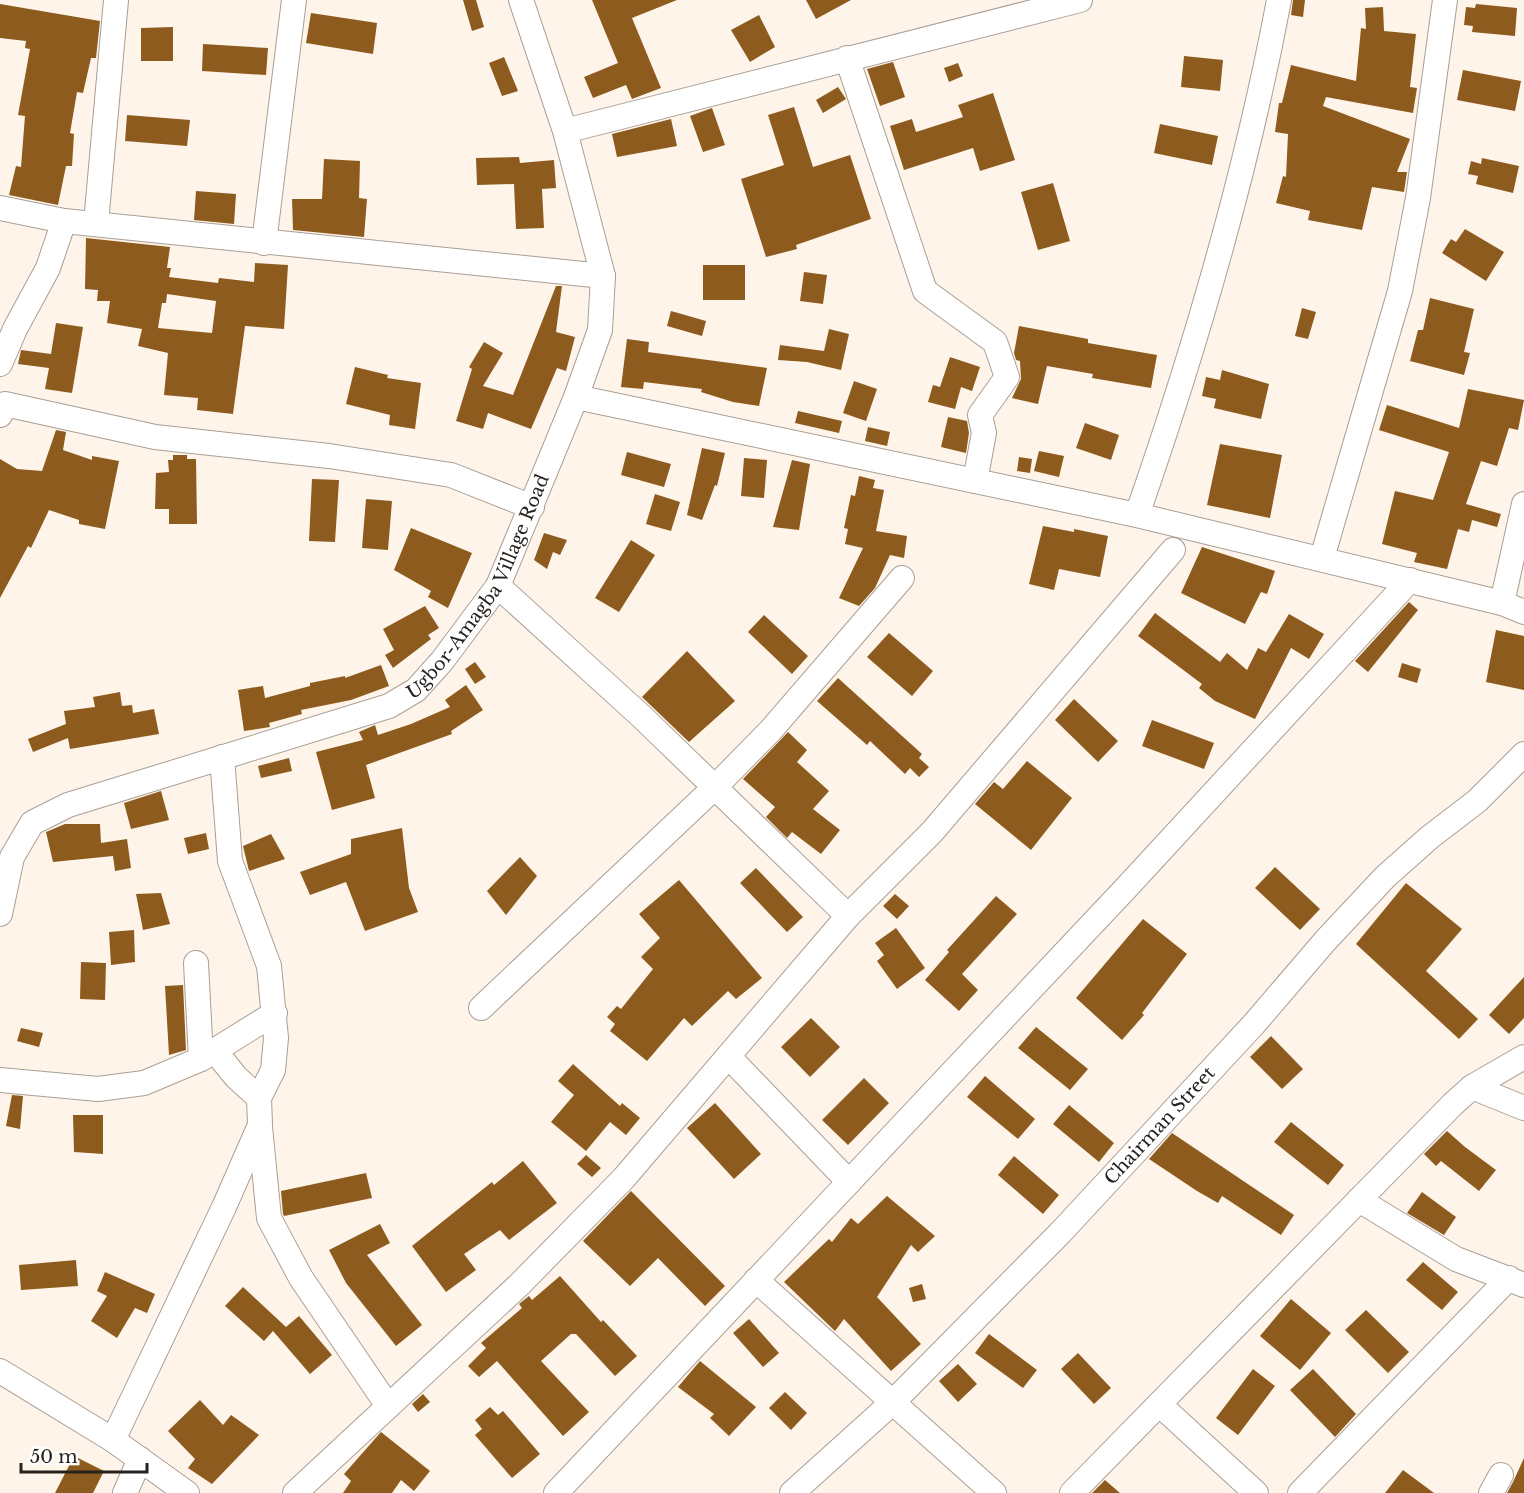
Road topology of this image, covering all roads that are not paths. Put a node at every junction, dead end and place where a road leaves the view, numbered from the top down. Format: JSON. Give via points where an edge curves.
{"nodes":[{"id":1,"x":116,"y":0,"type":"edge"},
{"id":2,"x":294,"y":0,"type":"edge"},
{"id":3,"x":521,"y":0,"type":"edge"},
{"id":4,"x":1080,"y":0,"type":"edge"},
{"id":5,"x":1278,"y":0,"type":"edge"},
{"id":6,"x":1444,"y":0,"type":"edge"},
{"id":7,"x":847,"y":58,"type":"junction"},
{"id":8,"x":565,"y":132,"type":"junction"},
{"id":9,"x":0,"y":208,"type":"edge"},
{"id":10,"x":64,"y":221,"type":"junction"},
{"id":11,"x":96,"y":223,"type":"junction"},
{"id":12,"x":264,"y":243,"type":"junction"},
{"id":13,"x":603,"y":276,"type":"junction"},
{"id":14,"x":0,"y":364,"type":"edge"},
{"id":15,"x":576,"y":397,"type":"junction"},
{"id":16,"x":2,"y":407,"type":"edge"},
{"id":17,"x":975,"y":481,"type":"junction"},
{"id":18,"x":1524,"y":504,"type":"edge"},
{"id":19,"x":532,"y":507,"type":"junction"},
{"id":20,"x":1137,"y":515,"type":"junction"},
{"id":21,"x":1173,"y":550,"type":"dead end"},
{"id":22,"x":1322,"y":558,"type":"junction"},
{"id":23,"x":902,"y":578,"type":"dead end"},
{"id":24,"x":1410,"y":580,"type":"junction"},
{"id":25,"x":498,"y":586,"type":"junction"},
{"id":26,"x":1513,"y":608,"type":"edge"},
{"id":27,"x":1524,"y":754,"type":"edge"},
{"id":28,"x":222,"y":757,"type":"junction"},
{"id":29,"x":715,"y":787,"type":"junction"},
{"id":30,"x":0,"y":914,"type":"edge"},
{"id":31,"x":848,"y":916,"type":"junction"},
{"id":32,"x":196,"y":963,"type":"dead end"},
{"id":33,"x":481,"y":1008,"type":"dead end"},
{"id":34,"x":275,"y":1012,"type":"junction"},
{"id":35,"x":208,"y":1055,"type":"junction"},
{"id":36,"x":729,"y":1057,"type":"junction"},
{"id":37,"x":1524,"y":1057,"type":"edge"},
{"id":38,"x":0,"y":1080,"type":"edge"},
{"id":39,"x":1472,"y":1087,"type":"junction"},
{"id":40,"x":259,"y":1098,"type":"junction"},
{"id":41,"x":1524,"y":1108,"type":"edge"},
{"id":42,"x":260,"y":1125,"type":"junction"},
{"id":43,"x":849,"y":1182,"type":"junction"},
{"id":44,"x":1359,"y":1200,"type":"junction"},
{"id":45,"x":756,"y":1280,"type":"junction"},
{"id":46,"x":1516,"y":1282,"type":"edge"},
{"id":47,"x":0,"y":1371,"type":"edge"},
{"id":48,"x":893,"y":1402,"type":"junction"},
{"id":49,"x":1159,"y":1404,"type":"junction"},
{"id":50,"x":388,"y":1406,"type":"junction"},
{"id":51,"x":113,"y":1440,"type":"junction"},
{"id":52,"x":140,"y":1459,"type":"junction"},
{"id":53,"x":125,"y":1493,"type":"edge"},
{"id":54,"x":187,"y":1493,"type":"edge"},
{"id":55,"x":295,"y":1493,"type":"edge"},
{"id":56,"x":556,"y":1493,"type":"edge"},
{"id":57,"x":792,"y":1493,"type":"edge"},
{"id":58,"x":994,"y":1493,"type":"edge"},
{"id":59,"x":1072,"y":1493,"type":"edge"},
{"id":60,"x":1256,"y":1493,"type":"edge"},
{"id":61,"x":1300,"y":1493,"type":"edge"}],
"edges":[{"from":1,"to":11,"type":"street"},
{"from":2,"to":12,"type":"street"},
{"from":3,"to":8,"type":"street","name":"Ugbor-Amagba Village Road"},
{"from":4,"to":7,"type":"street"},
{"from":5,"to":20,"type":"street","via":[[1238,187],[1173,412]]},
{"from":6,"to":22,"type":"street","via":[[1418,198],[1400,291]]},
{"from":7,"to":8,"type":"street"},
{"from":7,"to":17,"type":"street","via":[[925,291],[995,342],[998,349],[1006,377],[980,415],[984,433]]},
{"from":8,"to":13,"type":"street","name":"Ugbor-Amagba Village Road"},
{"from":9,"to":10,"type":"street"},
{"from":10,"to":11,"type":"street"},
{"from":10,"to":14,"type":"street","via":[[48,268]]},
{"from":11,"to":12,"type":"street"},
{"from":12,"to":13,"type":"street"},
{"from":13,"to":15,"type":"street","name":"Ugbor-Amagba Village Road","via":[[600,330]]},
{"from":15,"to":17,"type":"street"},
{"from":15,"to":19,"type":"street","name":"Ugbor-Amagba Village Road"},
{"from":16,"to":19,"type":"street","via":[[155,437],[329,456],[451,475]]},
{"from":17,"to":20,"type":"street"},
{"from":18,"to":26,"type":"street"},
{"from":19,"to":25,"type":"street","name":"Ugbor-Amagba Village Road"},
{"from":20,"to":22,"type":"street"},
{"from":21,"to":31,"type":"street","via":[[932,832]]},
{"from":22,"to":24,"type":"street"},
{"from":23,"to":29,"type":"street","via":[[771,730]]},
{"from":24,"to":26,"type":"street"},
{"from":24,"to":43,"type":"street"},
{"from":25,"to":28,"type":"street","name":"Ugbor-Amagba Village Road","via":[[416,690],[389,706]]},
{"from":25,"to":29,"type":"street"},
{"from":27,"to":48,"type":"street","name":"Chairman Street","via":[[1477,801],[1385,877],[1156,1131]]},
{"from":28,"to":30,"type":"street","name":"Ugbor-Amagba Village Road","via":[[68,805],[32,823],[12,857]]},
{"from":28,"to":34,"type":"street","via":[[230,861],[269,966]]},
{"from":29,"to":31,"type":"street"},
{"from":29,"to":33,"type":"street"},
{"from":31,"to":36,"type":"street"},
{"from":32,"to":35,"type":"street"},
{"from":34,"to":35,"type":"street"},
{"from":34,"to":40,"type":"street","via":[[273,1070]]},
{"from":35,"to":38,"type":"street","via":[[144,1083],[123,1087],[98,1089]]},
{"from":35,"to":40,"type":"street"},
{"from":36,"to":43,"type":"street"},
{"from":36,"to":50,"type":"street","via":[[624,1178],[519,1285]]},
{"from":37,"to":39,"type":"street"},
{"from":39,"to":41,"type":"street"},
{"from":39,"to":44,"type":"street"},
{"from":40,"to":42,"type":"street"},
{"from":42,"to":50,"type":"street","via":[[269,1218],[301,1278]]},
{"from":42,"to":51,"type":"street","via":[[184,1296]]},
{"from":43,"to":45,"type":"street"},
{"from":44,"to":46,"type":"street","via":[[1440,1251]]},
{"from":44,"to":49,"type":"street"},
{"from":45,"to":48,"type":"street"},
{"from":45,"to":56,"type":"street"},
{"from":46,"to":61,"type":"street"},
{"from":47,"to":51,"type":"street"},
{"from":48,"to":57,"type":"street","name":"Chairman Street"},
{"from":48,"to":58,"type":"street"},
{"from":49,"to":59,"type":"street"},
{"from":49,"to":60,"type":"street"},
{"from":50,"to":55,"type":"street"},
{"from":51,"to":52,"type":"street"},
{"from":52,"to":53,"type":"street"},
{"from":52,"to":54,"type":"street"}]}
